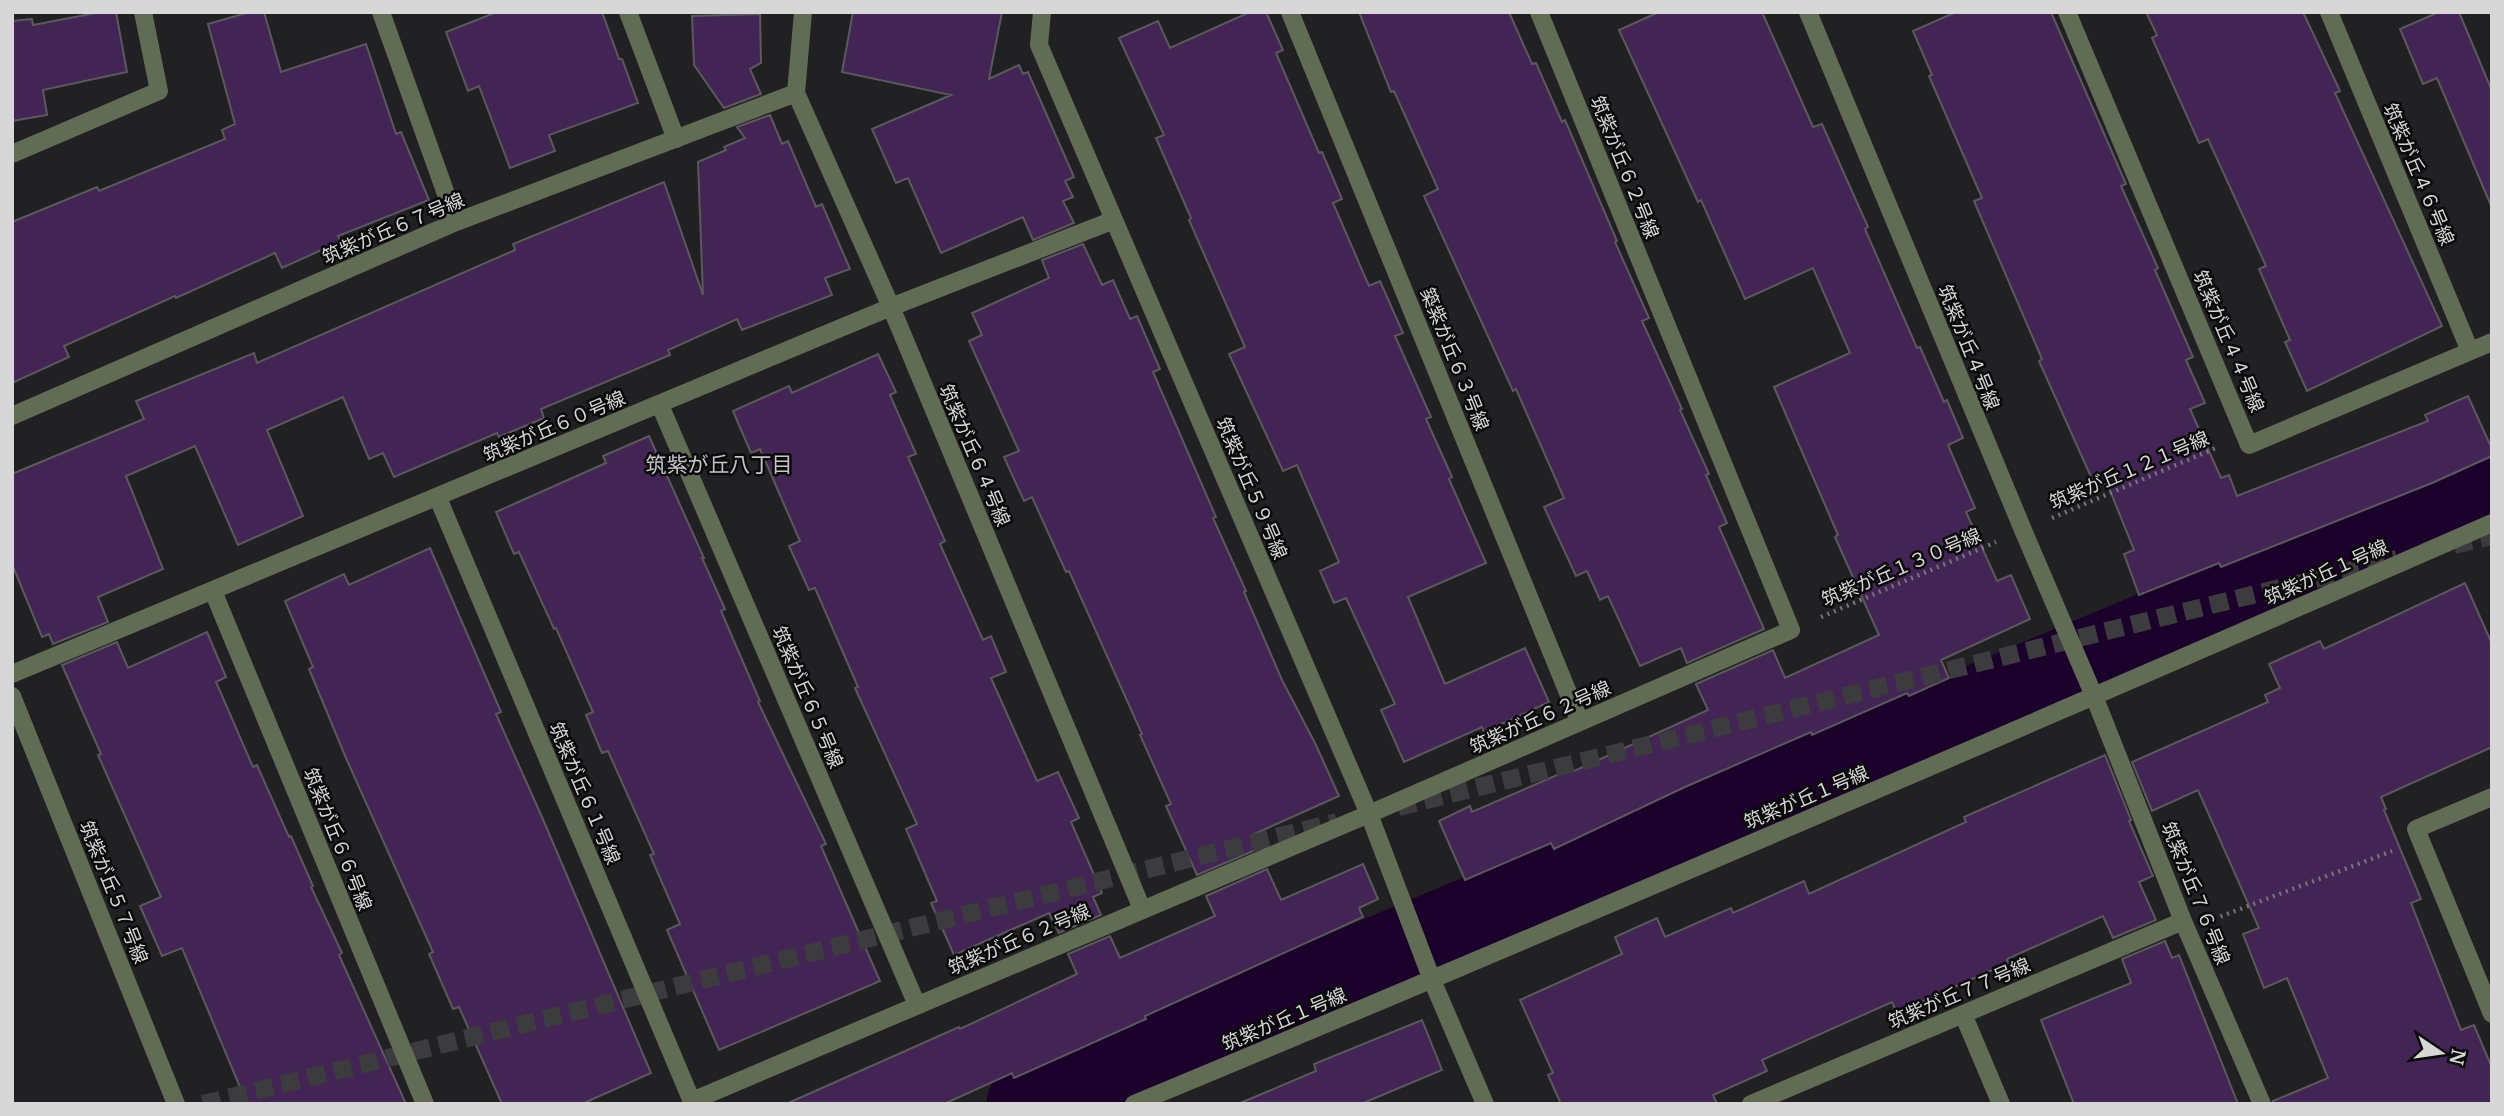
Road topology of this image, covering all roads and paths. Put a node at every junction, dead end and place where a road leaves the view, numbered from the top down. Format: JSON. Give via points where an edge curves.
{"nodes":[{"id":1,"x":143,"y":12,"type":"edge"},
{"id":2,"x":381,"y":12,"type":"edge"},
{"id":3,"x":628,"y":12,"type":"edge"},
{"id":4,"x":803,"y":12,"type":"edge"},
{"id":5,"x":1042,"y":12,"type":"edge"},
{"id":6,"x":1290,"y":12,"type":"edge"},
{"id":7,"x":1539,"y":12,"type":"edge"},
{"id":8,"x":1808,"y":12,"type":"edge"},
{"id":9,"x":2067,"y":12,"type":"edge"},
{"id":10,"x":2329,"y":12,"type":"edge"},
{"id":11,"x":796,"y":93,"type":"junction"},
{"id":12,"x":676,"y":139,"type":"junction"},
{"id":13,"x":12,"y":154,"type":"edge"},
{"id":14,"x":1114,"y":220,"type":"junction"},
{"id":15,"x":456,"y":222,"type":"junction"},
{"id":16,"x":891,"y":307,"type":"junction"},
{"id":17,"x":2492,"y":342,"type":"edge"},
{"id":18,"x":2470,"y":351,"type":"junction"},
{"id":19,"x":660,"y":405,"type":"junction"},
{"id":20,"x":12,"y":416,"type":"edge"},
{"id":21,"x":2246,"y":435,"type":"junction"},
{"id":22,"x":438,"y":498,"type":"junction"},
{"id":23,"x":2492,"y":523,"type":"edge"},
{"id":24,"x":2022,"y":530,"type":"junction"},
{"id":25,"x":213,"y":591,"type":"junction"},
{"id":26,"x":1791,"y":630,"type":"junction"},
{"id":27,"x":12,"y":674,"type":"edge"},
{"id":28,"x":12,"y":696,"type":"edge"},
{"id":29,"x":2094,"y":696,"type":"junction"},
{"id":30,"x":1580,"y":722,"type":"junction"},
{"id":31,"x":2492,"y":797,"type":"edge"},
{"id":32,"x":1370,"y":814,"type":"junction"},
{"id":33,"x":2416,"y":829,"type":"junction"},
{"id":34,"x":1142,"y":909,"type":"junction"},
{"id":35,"x":2183,"y":921,"type":"junction"},
{"id":36,"x":1433,"y":980,"type":"junction"},
{"id":37,"x":917,"y":1005,"type":"junction"},
{"id":38,"x":1963,"y":1014,"type":"junction"},
{"id":39,"x":2492,"y":1014,"type":"edge"},
{"id":40,"x":692,"y":1102,"type":"edge"},
{"id":41,"x":176,"y":1104,"type":"edge"},
{"id":42,"x":425,"y":1104,"type":"edge"},
{"id":43,"x":1134,"y":1104,"type":"edge"},
{"id":44,"x":1485,"y":1104,"type":"edge"},
{"id":45,"x":1751,"y":1104,"type":"edge"},
{"id":46,"x":2001,"y":1104,"type":"edge"},
{"id":47,"x":2262,"y":1104,"type":"edge"}],
"edges":[{"from":1,"to":13,"type":"street","via":[[159,91]]},
{"from":2,"to":15,"type":"street"},
{"from":3,"to":12,"type":"street"},
{"from":4,"to":11,"type":"street","name":"筑紫が丘６４号線"},
{"from":5,"to":14,"type":"street","name":"筑紫が丘５９号線","via":[[1039,45]]},
{"from":6,"to":30,"type":"street","name":"築紫が丘６３号線"},
{"from":7,"to":26,"type":"street","name":"筑紫が丘６２号線"},
{"from":8,"to":24,"type":"street","name":"筑紫が丘４号線"},
{"from":9,"to":21,"type":"street","name":"筑紫が丘４４号線"},
{"from":10,"to":18,"type":"street","name":"筑紫が丘４６号線"},
{"from":11,"to":12,"type":"street","name":"筑紫が丘６７号線"},
{"from":11,"to":16,"type":"street","name":"筑紫が丘６４号線"},
{"from":12,"to":15,"type":"street","name":"筑紫が丘６７号線"},
{"from":14,"to":16,"type":"street","name":"筑紫が丘６０号線"},
{"from":14,"to":32,"type":"street","name":"筑紫が丘５９号線"},
{"from":15,"to":20,"type":"street","name":"筑紫が丘６７号線"},
{"from":16,"to":19,"type":"street","name":"筑紫が丘６０号線"},
{"from":16,"to":34,"type":"street","name":"筑紫が丘６４号線"},
{"from":17,"to":18,"type":"street","name":"筑紫が丘４４号線"},
{"from":18,"to":21,"type":"street","name":"筑紫が丘４４号線","via":[[2249,445]]},
{"from":19,"to":22,"type":"street","name":"筑紫が丘６０号線"},
{"from":19,"to":37,"type":"street","name":"筑紫が丘６５号線"},
{"from":21,"to":24,"type":"path","name":"筑紫が丘１２１号線"},
{"from":22,"to":25,"type":"street","name":"筑紫が丘６０号線"},
{"from":22,"to":40,"type":"street","name":"筑紫が丘６１号線"},
{"from":23,"to":29,"type":"street","name":"筑紫が丘１号線"},
{"from":24,"to":26,"type":"path","name":"筑紫が丘１３０号線"},
{"from":24,"to":29,"type":"street","name":"筑紫が丘４号線"},
{"from":25,"to":27,"type":"street","name":"筑紫が丘６０号線"},
{"from":25,"to":42,"type":"street","name":"筑紫が丘６６号線"},
{"from":26,"to":30,"type":"street","name":"筑紫が丘６２号線"},
{"from":28,"to":41,"type":"street","name":"筑紫が丘５７号線"},
{"from":29,"to":35,"type":"street","name":"筑紫が丘７６号線"},
{"from":29,"to":36,"type":"street","name":"筑紫が丘１号線"},
{"from":30,"to":32,"type":"street","name":"筑紫が丘６２号線"},
{"from":31,"to":33,"type":"street"},
{"from":32,"to":34,"type":"street","name":"筑紫が丘６２号線"},
{"from":32,"to":36,"type":"street","name":"筑紫が丘５９号線"},
{"from":33,"to":35,"type":"path","via":[[2392,851],[2215,919]]},
{"from":33,"to":39,"type":"street"},
{"from":34,"to":37,"type":"street","name":"筑紫が丘６２号線"},
{"from":35,"to":38,"type":"street","name":"筑紫が丘７７号線"},
{"from":35,"to":47,"type":"street","name":"筑紫が丘７６号線"},
{"from":36,"to":43,"type":"street","name":"筑紫が丘１号線"},
{"from":36,"to":44,"type":"street","name":"筑紫が丘５９号線"},
{"from":37,"to":40,"type":"street","name":"筑紫が丘６２号線"},
{"from":38,"to":45,"type":"street","name":"筑紫が丘７７号線"},
{"from":38,"to":46,"type":"street"}]}
